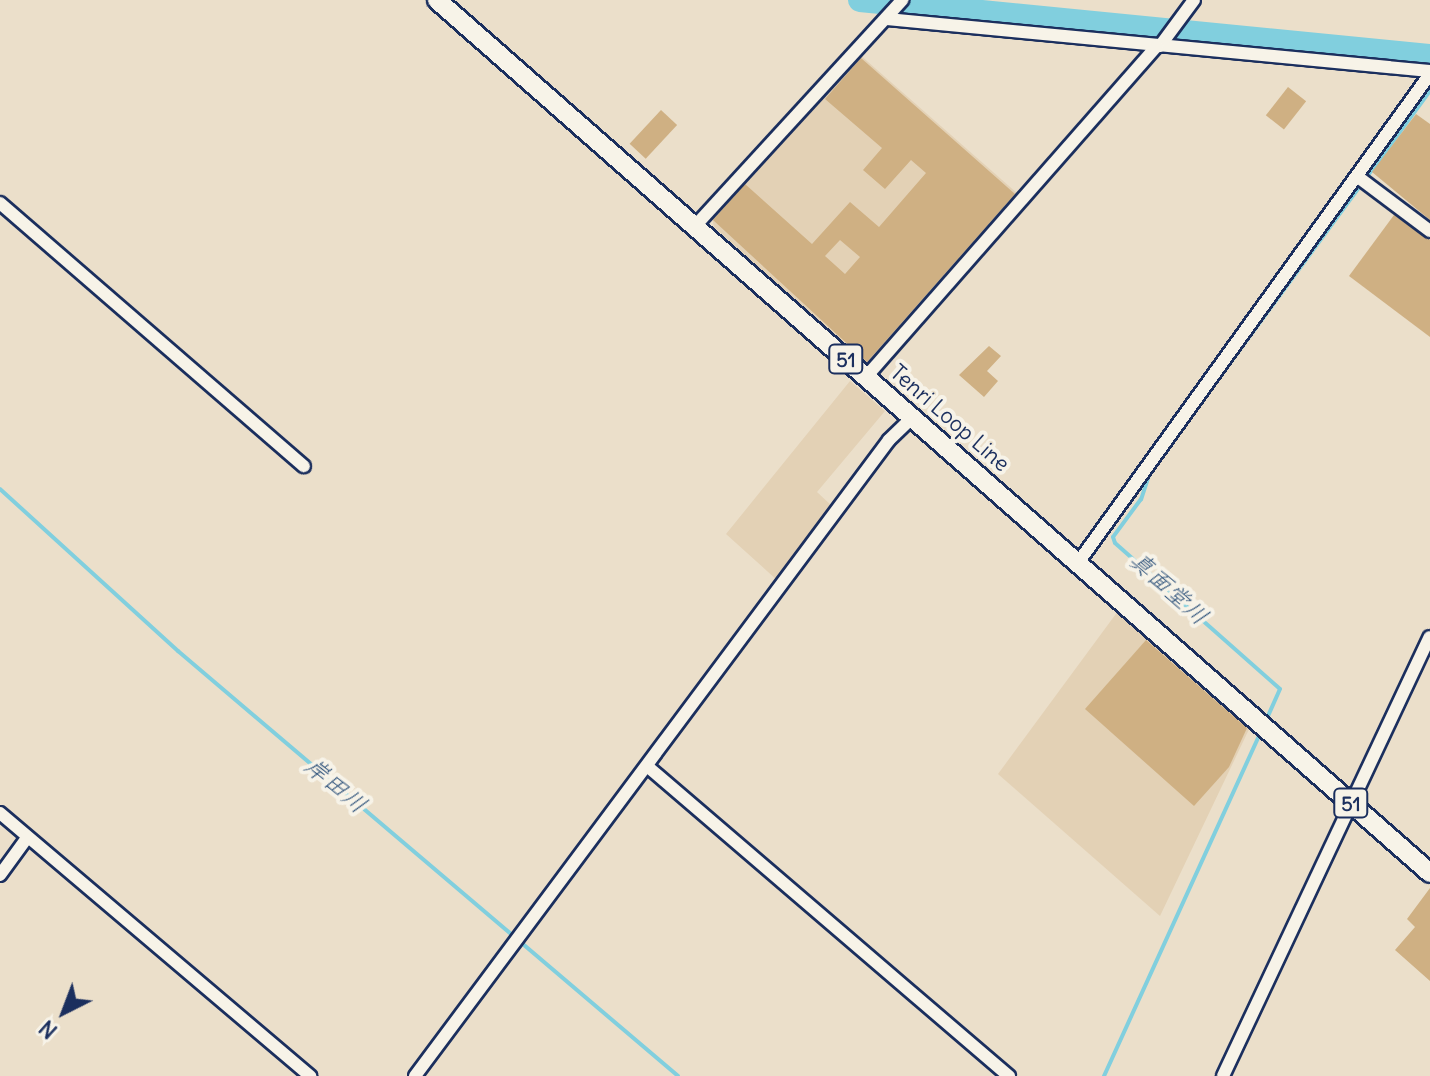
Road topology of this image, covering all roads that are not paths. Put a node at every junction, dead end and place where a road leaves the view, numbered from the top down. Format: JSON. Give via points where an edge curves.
{"nodes":[{"id":1,"x":437,"y":0,"type":"edge"},
{"id":2,"x":902,"y":0,"type":"edge"},
{"id":3,"x":1194,"y":0,"type":"edge"},
{"id":4,"x":889,"y":16,"type":"junction"},
{"id":5,"x":1160,"y":44,"type":"junction"},
{"id":6,"x":1430,"y":72,"type":"edge"},
{"id":7,"x":1358,"y":177,"type":"junction"},
{"id":8,"x":0,"y":203,"type":"edge"},
{"id":9,"x":697,"y":224,"type":"junction"},
{"id":10,"x":1430,"y":231,"type":"edge"},
{"id":11,"x":866,"y":377,"type":"junction"},
{"id":12,"x":912,"y":418,"type":"junction"},
{"id":13,"x":304,"y":466,"type":"dead end"},
{"id":14,"x":1080,"y":560,"type":"junction"},
{"id":15,"x":1430,"y":637,"type":"edge"},
{"id":16,"x":647,"y":766,"type":"junction"},
{"id":17,"x":1352,"y":804,"type":"junction"},
{"id":18,"x":0,"y":813,"type":"edge"},
{"id":19,"x":27,"y":838,"type":"junction"},
{"id":20,"x":1430,"y":873,"type":"edge"},
{"id":21,"x":0,"y":875,"type":"edge"},
{"id":22,"x":310,"y":1076,"type":"edge"},
{"id":23,"x":415,"y":1076,"type":"edge"},
{"id":24,"x":1009,"y":1076,"type":"edge"},
{"id":25,"x":1223,"y":1076,"type":"edge"}],
"edges":[{"from":1,"to":9,"type":"main road","name":"Tenri Loop Line","number":"51"},
{"from":2,"to":4,"type":"street"},
{"from":3,"to":5,"type":"street"},
{"from":4,"to":5,"type":"street"},
{"from":4,"to":9,"type":"street"},
{"from":5,"to":6,"type":"street"},
{"from":5,"to":11,"type":"street"},
{"from":6,"to":7,"type":"street"},
{"from":7,"to":10,"type":"street"},
{"from":7,"to":14,"type":"street","via":[[1151,454]]},
{"from":8,"to":13,"type":"street"},
{"from":9,"to":11,"type":"main road","name":"Tenri Loop Line","number":"51"},
{"from":11,"to":12,"type":"main road","name":"Tenri Loop Line","number":"51"},
{"from":12,"to":14,"type":"main road","name":"Tenri Loop Line","number":"51"},
{"from":12,"to":16,"type":"street","via":[[889,440]]},
{"from":14,"to":17,"type":"main road","name":"Tenri Loop Line","number":"51"},
{"from":15,"to":17,"type":"street"},
{"from":16,"to":23,"type":"street"},
{"from":16,"to":24,"type":"street"},
{"from":17,"to":20,"type":"main road","name":"Tenri Loop Line","number":"51"},
{"from":17,"to":25,"type":"street"},
{"from":18,"to":19,"type":"street"},
{"from":19,"to":21,"type":"street"},
{"from":19,"to":22,"type":"street"}]}
